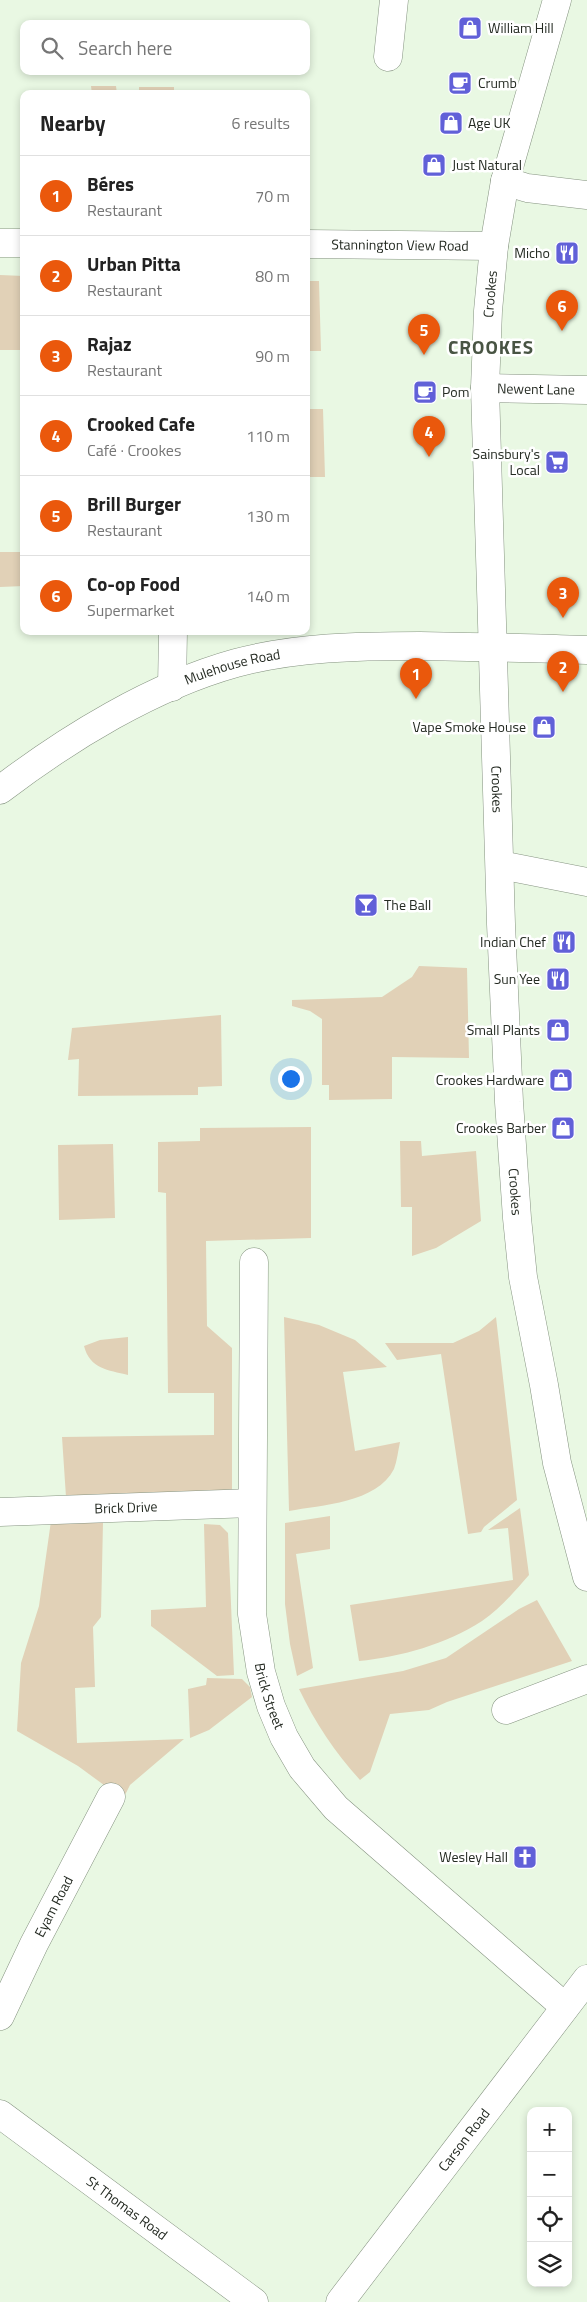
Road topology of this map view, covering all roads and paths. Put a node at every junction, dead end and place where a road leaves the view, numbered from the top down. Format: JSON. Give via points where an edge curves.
{"nodes":[{"id":1,"x":394,"y":0,"type":"edge"},
{"id":2,"x":557,"y":0,"type":"edge"},
{"id":3,"x":388,"y":57,"type":"dead end"},
{"id":4,"x":505,"y":181,"type":"junction"},
{"id":5,"x":587,"y":195,"type":"edge"},
{"id":6,"x":0,"y":243,"type":"edge"},
{"id":7,"x":20,"y":243,"type":"edge"},
{"id":8,"x":310,"y":244,"type":"edge"},
{"id":9,"x":494,"y":246,"type":"junction"},
{"id":10,"x":485,"y":388,"type":"junction"},
{"id":11,"x":587,"y":390,"type":"edge"},
{"id":12,"x":173,"y":635,"type":"edge"},
{"id":13,"x":494,"y":648,"type":"junction"},
{"id":14,"x":587,"y":650,"type":"edge"},
{"id":15,"x":172,"y":687,"type":"junction"},
{"id":16,"x":0,"y":790,"type":"edge"},
{"id":17,"x":500,"y":865,"type":"junction"},
{"id":18,"x":587,"y":882,"type":"edge"},
{"id":19,"x":254,"y":1262,"type":"dead end"},
{"id":20,"x":252,"y":1503,"type":"junction"},
{"id":21,"x":0,"y":1512,"type":"edge"},
{"id":22,"x":587,"y":1577,"type":"edge"},
{"id":23,"x":587,"y":1679,"type":"edge"},
{"id":24,"x":506,"y":1710,"type":"dead end"},
{"id":25,"x":111,"y":1797,"type":"dead end"},
{"id":26,"x":587,"y":1979,"type":"edge"},
{"id":27,"x":565,"y":2007,"type":"junction"},
{"id":28,"x":0,"y":2016,"type":"edge"},
{"id":29,"x":0,"y":2114,"type":"edge"},
{"id":30,"x":254,"y":2302,"type":"edge"},
{"id":31,"x":340,"y":2302,"type":"edge"}],
"edges":[{"from":1,"to":3,"type":"street"},
{"from":2,"to":4,"type":"street","name":"Crookes"},
{"from":4,"to":5,"type":"street","via":[[527,188]]},
{"from":4,"to":9,"type":"street","name":"Crookes"},
{"from":6,"to":7,"type":"street"},
{"from":8,"to":9,"type":"street","name":"Stannington View Road"},
{"from":9,"to":10,"type":"street","name":"Crookes"},
{"from":10,"to":11,"type":"street","name":"Newent Lane"},
{"from":10,"to":13,"type":"street","name":"Crookes"},
{"from":12,"to":15,"type":"street"},
{"from":13,"to":14,"type":"street","name":"Mulehouse Road"},
{"from":13,"to":15,"type":"street","name":"Mulehouse Road","via":[[325,648],[236,663]]},
{"from":13,"to":17,"type":"street","name":"Crookes"},
{"from":15,"to":16,"type":"street","name":"Mulehouse Road","via":[[84,732]]},
{"from":17,"to":18,"type":"street"},
{"from":17,"to":22,"type":"street","name":"Crookes","via":[[509,1102],[523,1277],[557,1463]]},
{"from":19,"to":20,"type":"street","name":"Brick Street"},
{"from":20,"to":21,"type":"street","name":"Brick Drive"},
{"from":20,"to":27,"type":"street","name":"Brick Street","via":[[252,1591],[257,1654],[271,1706],[298,1761],[323,1795],[348,1820]]},
{"from":23,"to":24,"type":"street"},
{"from":25,"to":28,"type":"street","name":"Eyam Road"},
{"from":26,"to":27,"type":"street","name":"Carson Road"},
{"from":27,"to":31,"type":"street","name":"Carson Road"},
{"from":29,"to":30,"type":"street","name":"St Thomas Road"}]}
